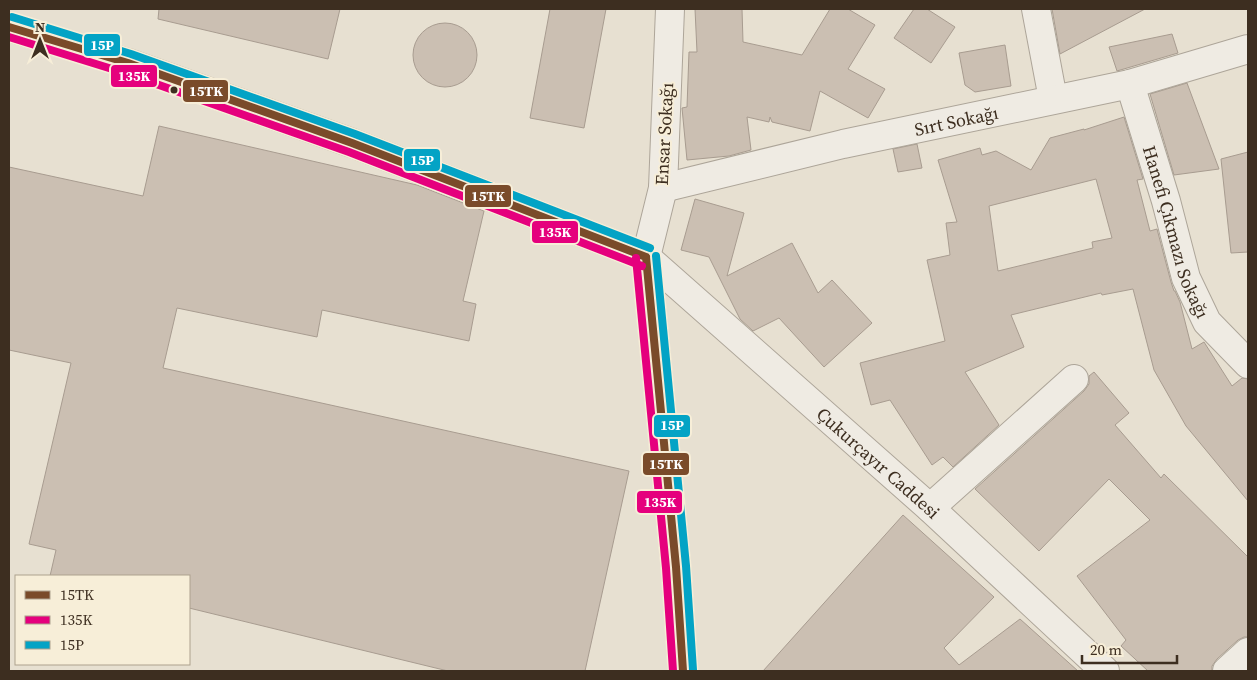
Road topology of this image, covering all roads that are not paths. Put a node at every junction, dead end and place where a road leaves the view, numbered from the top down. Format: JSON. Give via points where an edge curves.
{"nodes":[{"id":1,"x":670,"y":9,"type":"edge"},
{"id":2,"x":1036,"y":9,"type":"edge"},
{"id":3,"x":9,"y":27,"type":"edge"},
{"id":4,"x":1248,"y":49,"type":"edge"},
{"id":5,"x":1130,"y":84,"type":"junction"},
{"id":6,"x":1053,"y":99,"type":"junction"},
{"id":7,"x":663,"y":188,"type":"junction"},
{"id":8,"x":646,"y":257,"type":"junction"},
{"id":9,"x":1248,"y":364,"type":"edge"},
{"id":10,"x":1074,"y":379,"type":"dead end"},
{"id":11,"x":930,"y":508,"type":"junction"},
{"id":12,"x":1248,"y":652,"type":"edge"},
{"id":13,"x":683,"y":671,"type":"edge"},
{"id":14,"x":1105,"y":671,"type":"edge"},
{"id":15,"x":1227,"y":671,"type":"edge"}],
"edges":[{"from":1,"to":7,"type":"street","name":"Ensar Sokağı"},
{"from":2,"to":6,"type":"street"},
{"from":3,"to":8,"type":"street","via":[[128,63],[352,144]]},
{"from":4,"to":5,"type":"street","name":"Sırt Sokağı"},
{"from":5,"to":6,"type":"street","name":"Sırt Sokağı"},
{"from":5,"to":9,"type":"street","name":"Hanefi Çıkmazı Sokağı","via":[[1186,278],[1208,322]]},
{"from":6,"to":7,"type":"street","name":"Sırt Sokağı","via":[[843,144]]},
{"from":7,"to":8,"type":"street","name":"Ensar Sokağı"},
{"from":8,"to":11,"type":"street","name":"Çukurçayır Caddesi"},
{"from":8,"to":13,"type":"street","name":"Ensar Sokağı"},
{"from":10,"to":11,"type":"street"},
{"from":11,"to":14,"type":"street","name":"Çukurçayır Caddesi"},
{"from":12,"to":15,"type":"street"}]}
